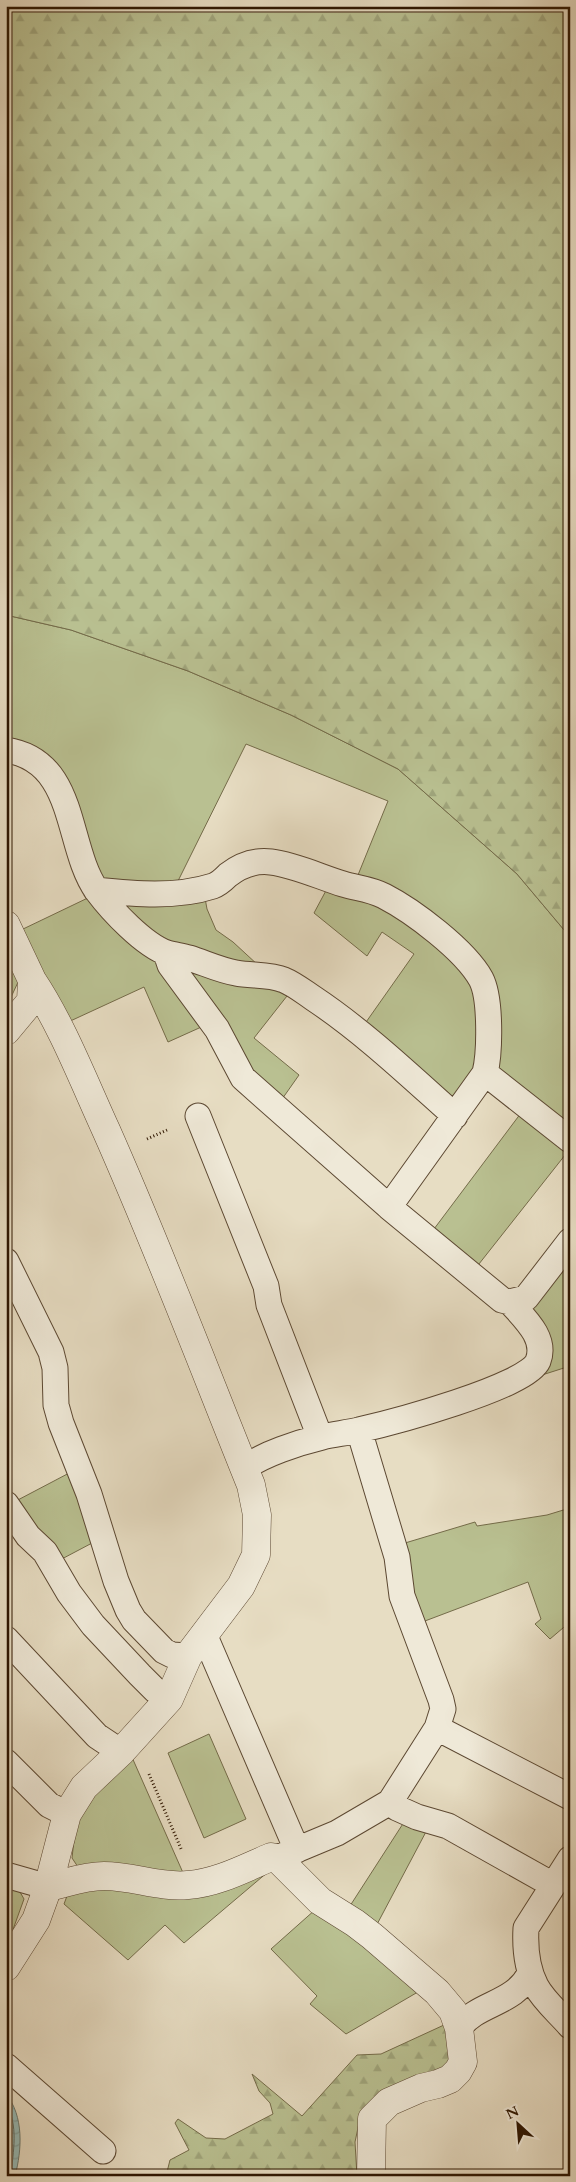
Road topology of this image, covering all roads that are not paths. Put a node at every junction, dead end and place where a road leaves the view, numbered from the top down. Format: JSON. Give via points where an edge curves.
{"nodes":[{"id":1,"x":6,"y":750,"type":"edge"},
{"id":2,"x":96,"y":890,"type":"junction"},
{"id":3,"x":6,"y":925,"type":"edge"},
{"id":4,"x":166,"y":953,"type":"junction"},
{"id":5,"x":32,"y":980,"type":"junction"},
{"id":6,"x":6,"y":1031,"type":"edge"},
{"id":7,"x":485,"y":1073,"type":"junction"},
{"id":8,"x":198,"y":1116,"type":"dead end"},
{"id":9,"x":455,"y":1116,"type":"junction"},
{"id":10,"x":570,"y":1140,"type":"edge"},
{"id":11,"x":389,"y":1207,"type":"junction"},
{"id":12,"x":570,"y":1241,"type":"edge"},
{"id":13,"x":6,"y":1261,"type":"edge"},
{"id":14,"x":510,"y":1302,"type":"junction"},
{"id":15,"x":360,"y":1430,"type":"junction"},
{"id":16,"x":320,"y":1437,"type":"junction"},
{"id":17,"x":244,"y":1468,"type":"junction"},
{"id":18,"x":6,"y":1504,"type":"edge"},
{"id":19,"x":204,"y":1634,"type":"junction"},
{"id":20,"x":6,"y":1639,"type":"edge"},
{"id":21,"x":188,"y":1656,"type":"junction"},
{"id":22,"x":169,"y":1698,"type":"junction"},
{"id":23,"x":437,"y":1728,"type":"junction"},
{"id":24,"x":121,"y":1752,"type":"junction"},
{"id":25,"x":6,"y":1762,"type":"edge"},
{"id":26,"x":570,"y":1797,"type":"edge"},
{"id":27,"x":390,"y":1802,"type":"junction"},
{"id":28,"x":67,"y":1814,"type":"junction"},
{"id":29,"x":287,"y":1854,"type":"junction"},
{"id":30,"x":570,"y":1859,"type":"edge"},
{"id":31,"x":6,"y":1875,"type":"edge"},
{"id":32,"x":553,"y":1884,"type":"junction"},
{"id":33,"x":48,"y":1887,"type":"junction"},
{"id":34,"x":6,"y":1967,"type":"edge"},
{"id":35,"x":530,"y":1973,"type":"junction"},
{"id":36,"x":570,"y":2026,"type":"edge"},
{"id":37,"x":459,"y":2028,"type":"junction"},
{"id":38,"x":6,"y":2066,"type":"edge"},
{"id":39,"x":103,"y":2150,"type":"dead end"},
{"id":40,"x":371,"y":2176,"type":"edge"}],
"edges":[{"from":1,"to":2,"type":"lane","via":[[32,760],[46,771],[56,786],[68,808],[78,848]]},
{"from":2,"to":4,"type":"lane","via":[[131,930]]},
{"from":2,"to":7,"type":"lane","via":[[143,894],[191,891],[215,885],[251,862],[270,862],[382,895],[450,944],[469,961],[482,981],[487,1006],[488,1060]]},
{"from":3,"to":5,"type":"street"},
{"from":4,"to":9,"type":"lane","via":[[236,973],[284,980],[360,1032]]},
{"from":4,"to":11,"type":"lane","via":[[170,965],[217,1029],[243,1078]]},
{"from":5,"to":6,"type":"street","via":[[31,1001]]},
{"from":5,"to":17,"type":"street","via":[[44,998],[116,1152]]},
{"from":7,"to":9,"type":"lane"},
{"from":7,"to":10,"type":"lane"},
{"from":8,"to":16,"type":"lane","via":[[266,1286],[268,1305]]},
{"from":9,"to":11,"type":"lane"},
{"from":11,"to":14,"type":"lane","via":[[502,1300]]},
{"from":12,"to":14,"type":"lane","via":[[526,1298]]},
{"from":13,"to":21,"type":"lane","via":[[51,1352],[60,1424],[89,1494],[128,1610],[164,1650],[172,1655]]},
{"from":14,"to":15,"type":"lane","via":[[536,1335],[540,1348],[537,1362],[526,1374],[464,1400]]},
{"from":15,"to":16,"type":"lane"},
{"from":15,"to":23,"type":"lane","via":[[397,1557],[402,1596],[441,1700],[443,1708]]},
{"from":16,"to":17,"type":"lane","via":[[260,1458]]},
{"from":17,"to":19,"type":"street","via":[[257,1515],[256,1555],[241,1586]]},
{"from":18,"to":22,"type":"lane","via":[[28,1536],[45,1552],[98,1632],[155,1690]]},
{"from":19,"to":21,"type":"street"},
{"from":19,"to":29,"type":"lane"},
{"from":20,"to":24,"type":"lane","via":[[97,1736]]},
{"from":21,"to":22,"type":"street"},
{"from":22,"to":24,"type":"street"},
{"from":23,"to":26,"type":"lane"},
{"from":23,"to":27,"type":"lane"},
{"from":24,"to":28,"type":"street","via":[[84,1787]]},
{"from":25,"to":28,"type":"lane","via":[[49,1805]]},
{"from":27,"to":29,"type":"lane","via":[[337,1833]]},
{"from":27,"to":32,"type":"lane","via":[[417,1817],[448,1826]]},
{"from":28,"to":33,"type":"street"},
{"from":29,"to":33,"type":"street","via":[[219,1878],[188,1885],[160,1885],[105,1876],[74,1879]]},
{"from":29,"to":37,"type":"street","via":[[320,1901],[360,1927],[436,1992],[453,2011]]},
{"from":30,"to":32,"type":"lane"},
{"from":31,"to":33,"type":"lane"},
{"from":32,"to":35,"type":"lane","via":[[526,1928]]},
{"from":33,"to":34,"type":"street","via":[[36,1920]]},
{"from":35,"to":36,"type":"lane","via":[[536,1987]]},
{"from":35,"to":37,"type":"lane","via":[[518,1991],[472,2014]]},
{"from":37,"to":40,"type":"street","via":[[464,2062],[458,2071],[450,2079],[389,2102],[372,2119]]},
{"from":38,"to":39,"type":"lane"}]}
